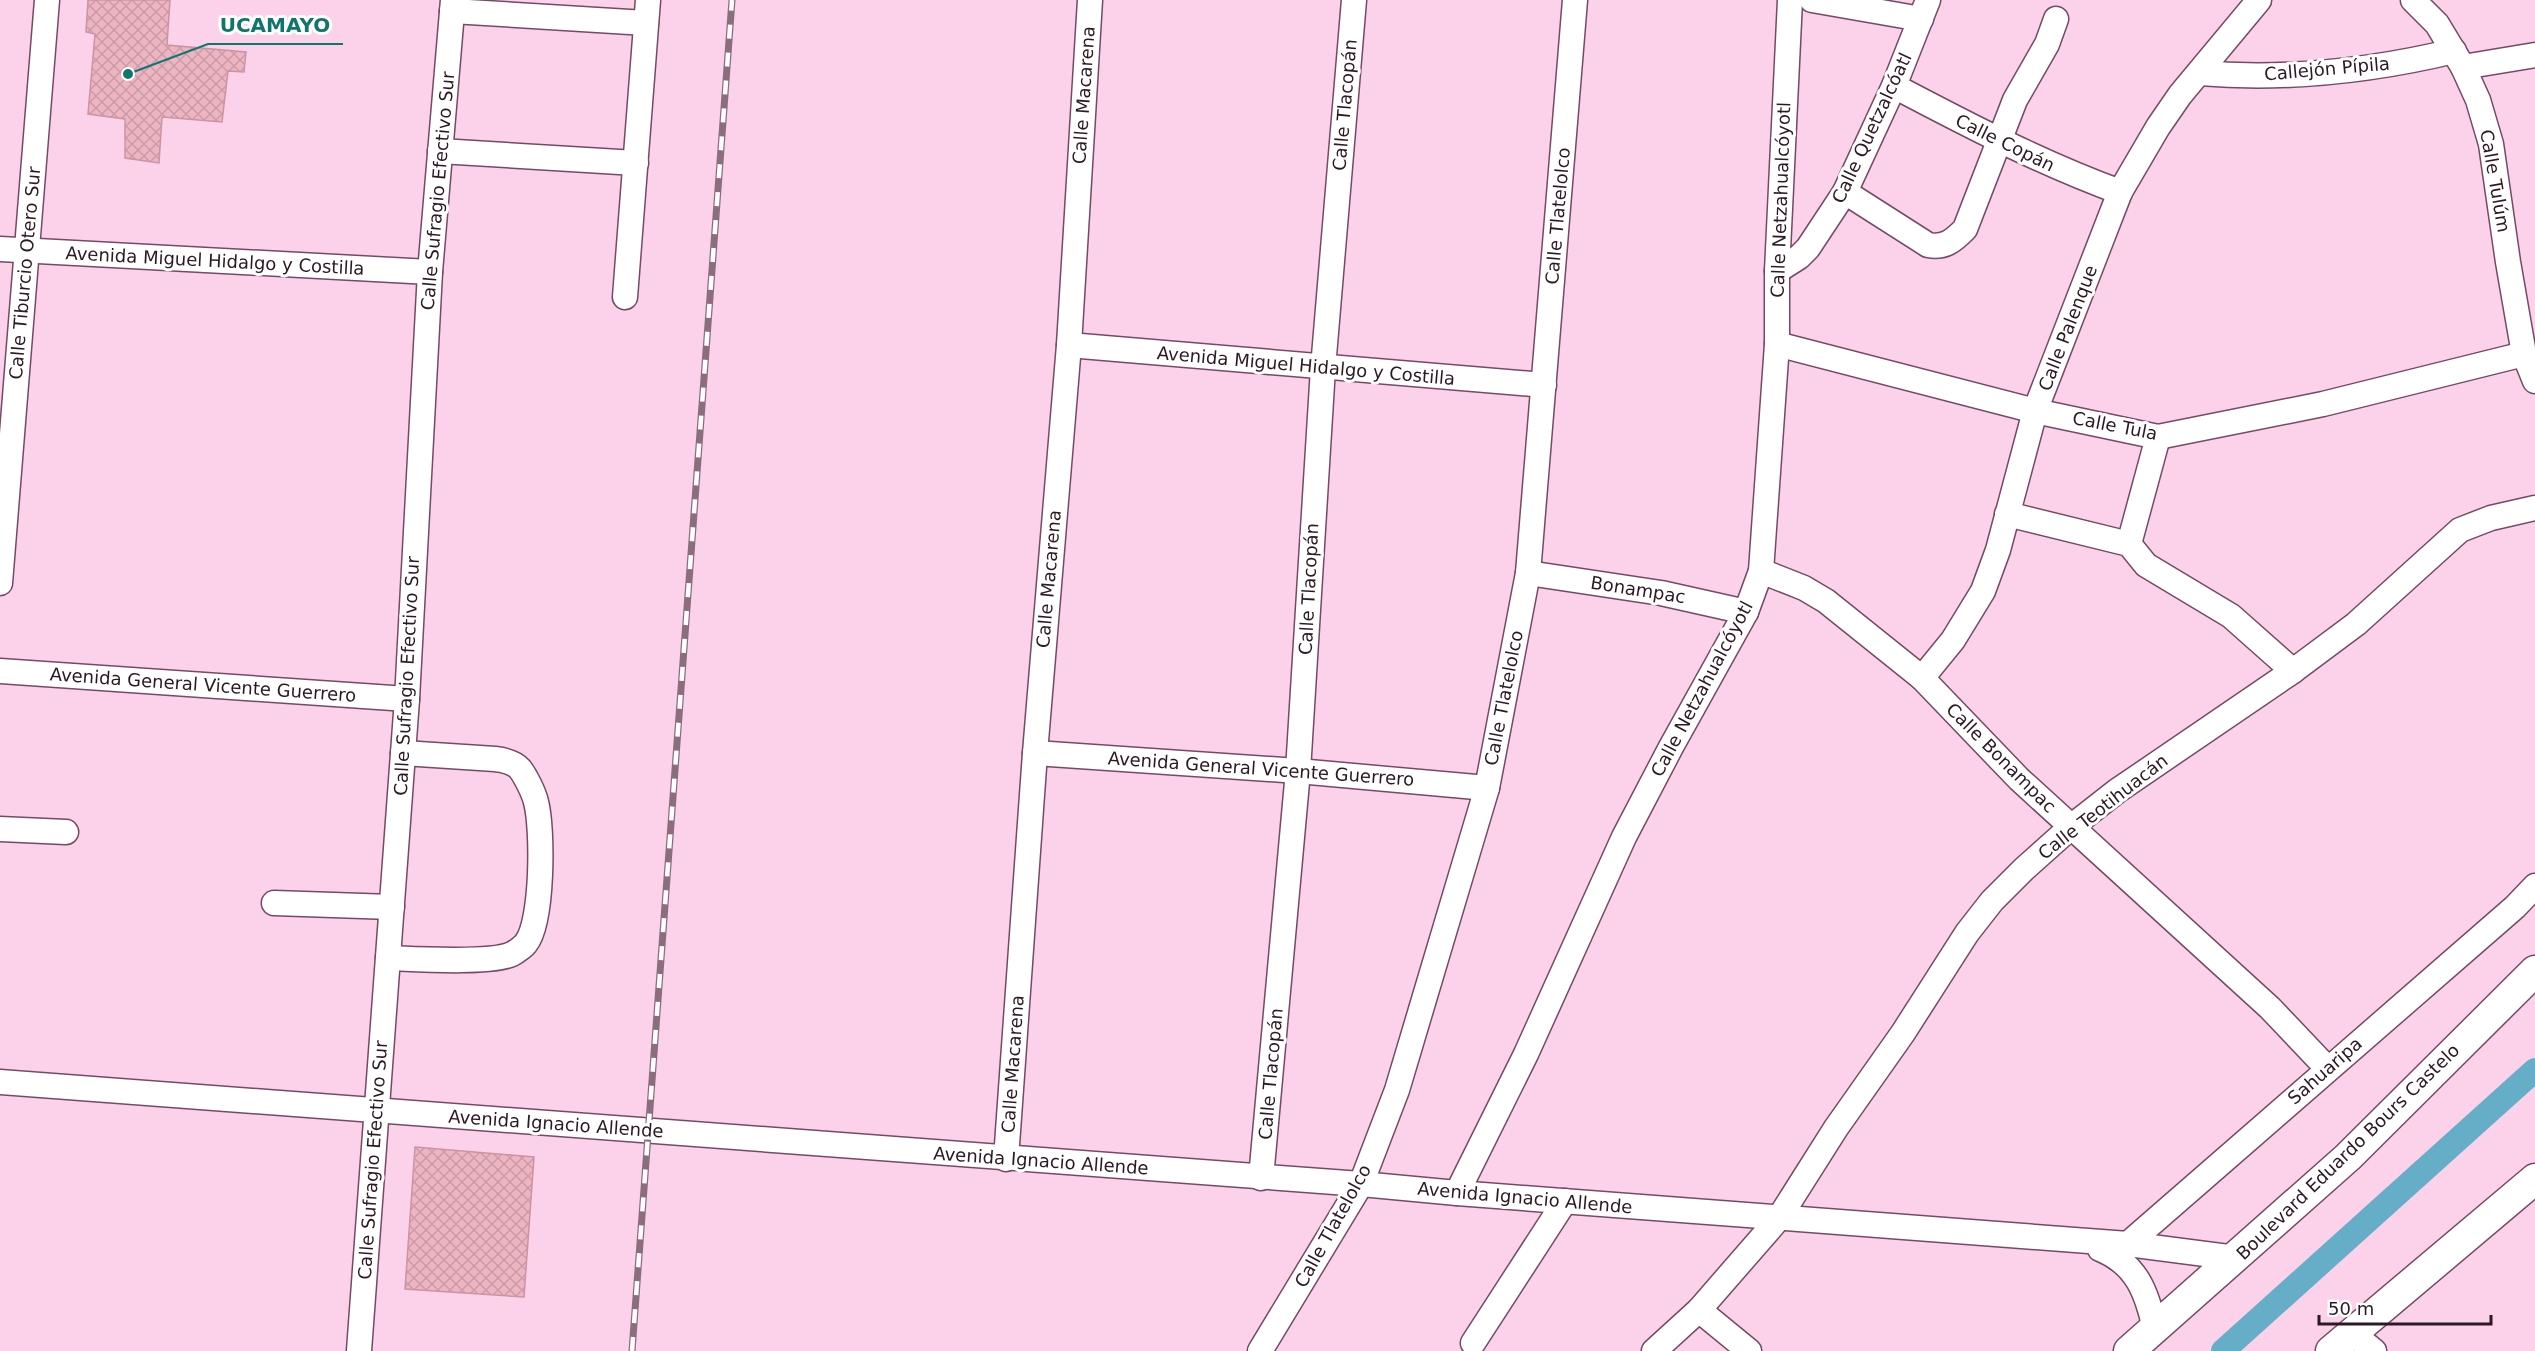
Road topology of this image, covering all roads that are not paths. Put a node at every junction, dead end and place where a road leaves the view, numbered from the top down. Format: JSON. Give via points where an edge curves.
{"nodes":[{"id":1,"x":47,"y":0,"type":"edge"},
{"id":2,"x":1090,"y":0,"type":"edge"},
{"id":3,"x":1354,"y":0,"type":"edge"},
{"id":4,"x":1575,"y":0,"type":"edge"},
{"id":5,"x":1790,"y":0,"type":"edge"},
{"id":6,"x":1812,"y":0,"type":"edge"},
{"id":7,"x":2259,"y":0,"type":"edge"},
{"id":8,"x":2413,"y":0,"type":"edge"},
{"id":9,"x":453,"y":5,"type":"edge"},
{"id":10,"x":1925,"y":10,"type":"edge"},
{"id":11,"x":647,"y":11,"type":"edge"},
{"id":12,"x":2056,"y":19,"type":"dead end"},
{"id":13,"x":2535,"y":55,"type":"edge"},
{"id":14,"x":2458,"y":59,"type":"junction"},
{"id":15,"x":2199,"y":73,"type":"junction"},
{"id":16,"x":1894,"y":86,"type":"junction"},
{"id":17,"x":1999,"y":142,"type":"junction"},
{"id":18,"x":440,"y":151,"type":"junction"},
{"id":19,"x":636,"y":163,"type":"junction"},
{"id":20,"x":1845,"y":192,"type":"junction"},
{"id":21,"x":2120,"y":192,"type":"junction"},
{"id":22,"x":0,"y":249,"type":"edge"},
{"id":23,"x":27,"y":252,"type":"junction"},
{"id":24,"x":1777,"y":271,"type":"junction"},
{"id":25,"x":430,"y":272,"type":"junction"},
{"id":26,"x":625,"y":297,"type":"dead end"},
{"id":27,"x":1777,"y":344,"type":"junction"},
{"id":28,"x":1069,"y":345,"type":"junction"},
{"id":29,"x":2524,"y":354,"type":"junction"},
{"id":30,"x":1323,"y":368,"type":"junction"},
{"id":31,"x":2535,"y":381,"type":"edge"},
{"id":32,"x":1544,"y":385,"type":"junction"},
{"id":33,"x":2035,"y":411,"type":"junction"},
{"id":34,"x":2158,"y":437,"type":"junction"},
{"id":35,"x":2535,"y":508,"type":"edge"},
{"id":36,"x":2007,"y":514,"type":"junction"},
{"id":37,"x":2129,"y":544,"type":"junction"},
{"id":38,"x":1761,"y":571,"type":"junction"},
{"id":39,"x":1528,"y":573,"type":"junction"},
{"id":40,"x":0,"y":583,"type":"edge"},
{"id":41,"x":1746,"y":612,"type":"junction"},
{"id":42,"x":0,"y":671,"type":"edge"},
{"id":43,"x":2293,"y":671,"type":"junction"},
{"id":44,"x":1922,"y":678,"type":"junction"},
{"id":45,"x":407,"y":699,"type":"junction"},
{"id":46,"x":403,"y":753,"type":"junction"},
{"id":47,"x":1035,"y":753,"type":"junction"},
{"id":48,"x":1298,"y":771,"type":"junction"},
{"id":49,"x":1487,"y":788,"type":"junction"},
{"id":50,"x":2071,"y":827,"type":"junction"},
{"id":51,"x":0,"y":829,"type":"edge"},
{"id":52,"x":66,"y":832,"type":"dead end"},
{"id":53,"x":2535,"y":886,"type":"edge"},
{"id":54,"x":274,"y":903,"type":"dead end"},
{"id":55,"x":392,"y":907,"type":"junction"},
{"id":56,"x":388,"y":958,"type":"junction"},
{"id":57,"x":2535,"y":971,"type":"edge"},
{"id":58,"x":2327,"y":1068,"type":"junction"},
{"id":59,"x":0,"y":1082,"type":"edge"},
{"id":60,"x":377,"y":1110,"type":"junction"},
{"id":61,"x":1006,"y":1159,"type":"junction"},
{"id":62,"x":1261,"y":1178,"type":"junction"},
{"id":63,"x":2535,"y":1179,"type":"edge"},
{"id":64,"x":1361,"y":1184,"type":"junction"},
{"id":65,"x":1457,"y":1193,"type":"junction"},
{"id":66,"x":1565,"y":1201,"type":"junction"},
{"id":67,"x":1779,"y":1218,"type":"junction"},
{"id":68,"x":2121,"y":1249,"type":"junction"},
{"id":69,"x":2236,"y":1258,"type":"junction"},
{"id":70,"x":1699,"y":1310,"type":"junction"},
{"id":71,"x":2155,"y":1329,"type":"junction"},
{"id":72,"x":1473,"y":1343,"type":"dead end"},
{"id":73,"x":2353,"y":1345,"type":"edge"},
{"id":74,"x":359,"y":1351,"type":"edge"},
{"id":75,"x":1260,"y":1351,"type":"edge"},
{"id":76,"x":1654,"y":1351,"type":"edge"},
{"id":77,"x":1749,"y":1351,"type":"edge"},
{"id":78,"x":2129,"y":1351,"type":"edge"}],
"edges":[{"from":1,"to":23,"type":"street","name":"Calle Tiburcio Otero Sur"},
{"from":2,"to":28,"type":"street","name":"Calle Macarena"},
{"from":3,"to":30,"type":"street","name":"Calle Tlacopán"},
{"from":4,"to":32,"type":"street","name":"Calle Tlatelolco"},
{"from":5,"to":24,"type":"street","name":"Calle Netzahualcóyotl"},
{"from":6,"to":10,"type":"street"},
{"from":7,"to":15,"type":"street","name":"Calle Palenque"},
{"from":8,"to":14,"type":"street","name":"Calle Tulúm","via":[[2437,24]]},
{"from":9,"to":11,"type":"street"},
{"from":9,"to":18,"type":"street","name":"Calle Sufragio Efectivo Sur"},
{"from":10,"to":16,"type":"street","name":"Calle Quetzalcóatl"},
{"from":11,"to":19,"type":"street"},
{"from":12,"to":17,"type":"street","via":[[2047,44],[2015,100]]},
{"from":13,"to":14,"type":"street","name":"Callejón Pípila"},
{"from":14,"to":15,"type":"street","name":"Callejón Pípila","via":[[2425,58],[2297,75]]},
{"from":14,"to":29,"type":"street","name":"Calle Tulúm","via":[[2478,100],[2491,144]]},
{"from":15,"to":21,"type":"street","name":"Calle Palenque","via":[[2158,127]]},
{"from":16,"to":17,"type":"street","name":"Calle Copán"},
{"from":16,"to":20,"type":"street","name":"Calle Quetzalcóatl"},
{"from":17,"to":20,"type":"street","via":[[1965,230],[1947,245],[1928,245]]},
{"from":17,"to":21,"type":"street","name":"Calle Copán"},
{"from":18,"to":19,"type":"street"},
{"from":18,"to":25,"type":"street","name":"Calle Sufragio Efectivo Sur"},
{"from":19,"to":26,"type":"street"},
{"from":20,"to":24,"type":"street","name":"Calle Quetzalcóatl","via":[[1808,248]]},
{"from":21,"to":33,"type":"street","name":"Calle Palenque"},
{"from":22,"to":23,"type":"street","name":"Avenida Miguel Hidalgo y Costilla"},
{"from":23,"to":25,"type":"street","name":"Avenida Miguel Hidalgo y Costilla"},
{"from":23,"to":40,"type":"street","name":"Calle Tiburcio Otero Sur"},
{"from":24,"to":27,"type":"street","name":"Calle Netzahualcóyotl"},
{"from":25,"to":45,"type":"street","name":"Calle Sufragio Efectivo Sur"},
{"from":27,"to":33,"type":"street","name":"Calle Tula"},
{"from":27,"to":38,"type":"street","name":"Calle Netzahualcóyotl"},
{"from":28,"to":30,"type":"street","name":"Avenida Miguel Hidalgo y Costilla"},
{"from":28,"to":47,"type":"street","name":"Calle Macarena"},
{"from":29,"to":31,"type":"street","name":"Calle Tulúm"},
{"from":29,"to":34,"type":"street","name":"Calle Tula","via":[[2323,404]]},
{"from":30,"to":32,"type":"street","name":"Avenida Miguel Hidalgo y Costilla"},
{"from":30,"to":48,"type":"street","name":"Calle Tlacopán"},
{"from":32,"to":39,"type":"street","name":"Calle Tlatelolco"},
{"from":33,"to":34,"type":"street","name":"Calle Tula"},
{"from":33,"to":36,"type":"street","name":"Calle Palenque"},
{"from":34,"to":37,"type":"street"},
{"from":35,"to":43,"type":"street","name":"Calle Teotihuacán","via":[[2460,530],[2356,624]]},
{"from":36,"to":37,"type":"street"},
{"from":36,"to":44,"type":"street","name":"Calle Palenque","via":[[1983,591],[1953,640]]},
{"from":37,"to":43,"type":"street","via":[[2146,565],[2231,616]]},
{"from":38,"to":41,"type":"street","name":"Calle Netzahualcóyotl"},
{"from":38,"to":44,"type":"street","name":"Calle Bonampac","via":[[1826,601]]},
{"from":39,"to":41,"type":"street","name":"Bonampac","via":[[1661,593]]},
{"from":39,"to":49,"type":"street","name":"Calle Tlatelolco"},
{"from":41,"to":65,"type":"street","name":"Calle Netzahualcóyotl","via":[[1624,837],[1526,1054]]},
{"from":42,"to":45,"type":"street","name":"Avenida General Vicente Guerrero"},
{"from":43,"to":50,"type":"street","name":"Calle Teotihuacán","via":[[2117,791]]},
{"from":44,"to":50,"type":"street","name":"Calle Bonampac"},
{"from":45,"to":46,"type":"street","name":"Calle Sufragio Efectivo Sur"},
{"from":46,"to":55,"type":"street","name":"Calle Sufragio Efectivo Sur"},
{"from":46,"to":56,"type":"street","via":[[495,759],[520,768],[536,801],[541,842],[538,896],[534,926],[527,942],[512,954],[485,959]]},
{"from":47,"to":48,"type":"street","name":"Avenida General Vicente Guerrero"},
{"from":47,"to":61,"type":"street","name":"Calle Macarena"},
{"from":48,"to":49,"type":"street","name":"Avenida General Vicente Guerrero"},
{"from":48,"to":62,"type":"street","name":"Calle Tlacopán"},
{"from":49,"to":64,"type":"street","name":"Calle Tlatelolco","via":[[1397,1090]]},
{"from":50,"to":58,"type":"street","name":"Calle Bonampac","via":[[2270,1008]]},
{"from":50,"to":67,"type":"street","name":"Calle Teotihuacán","via":[[1992,901],[1967,933]]},
{"from":51,"to":52,"type":"street"},
{"from":53,"to":58,"type":"street","name":"Sahuaripa"},
{"from":54,"to":55,"type":"street"},
{"from":55,"to":56,"type":"street","name":"Calle Sufragio Efectivo Sur"},
{"from":56,"to":60,"type":"street","name":"Calle Sufragio Efectivo Sur"},
{"from":57,"to":69,"type":"main road","name":"Boulevard Eduardo Bours Castelo","via":[[2348,1157]]},
{"from":58,"to":68,"type":"street","name":"Sahuaripa"},
{"from":59,"to":60,"type":"street","name":"Avenida Ignacio Allende"},
{"from":60,"to":61,"type":"street","name":"Avenida Ignacio Allende"},
{"from":60,"to":74,"type":"street","name":"Calle Sufragio Efectivo Sur"},
{"from":61,"to":62,"type":"street","name":"Avenida Ignacio Allende"},
{"from":62,"to":64,"type":"street","name":"Avenida Ignacio Allende"},
{"from":63,"to":73,"type":"main road"},
{"from":64,"to":65,"type":"street","name":"Avenida Ignacio Allende"},
{"from":64,"to":75,"type":"street","name":"Calle Tlatelolco"},
{"from":65,"to":66,"type":"street","name":"Avenida Ignacio Allende"},
{"from":66,"to":67,"type":"street","name":"Avenida Ignacio Allende"},
{"from":66,"to":72,"type":"street"},
{"from":67,"to":68,"type":"street","name":"Avenida Ignacio Allende","via":[[2081,1241]]},
{"from":67,"to":70,"type":"street","name":"Calle Teotihuacán"},
{"from":68,"to":69,"type":"street","name":"Avenida Ignacio Allende"},
{"from":68,"to":71,"type":"street","via":[[2142,1288]]},
{"from":69,"to":71,"type":"main road","name":"Boulevard Eduardo Bours Castelo"},
{"from":70,"to":76,"type":"street","name":"Calle Teotihuacán"},
{"from":70,"to":77,"type":"street"},
{"from":71,"to":78,"type":"main road","name":"Boulevard Eduardo Bours Castelo"}]}
